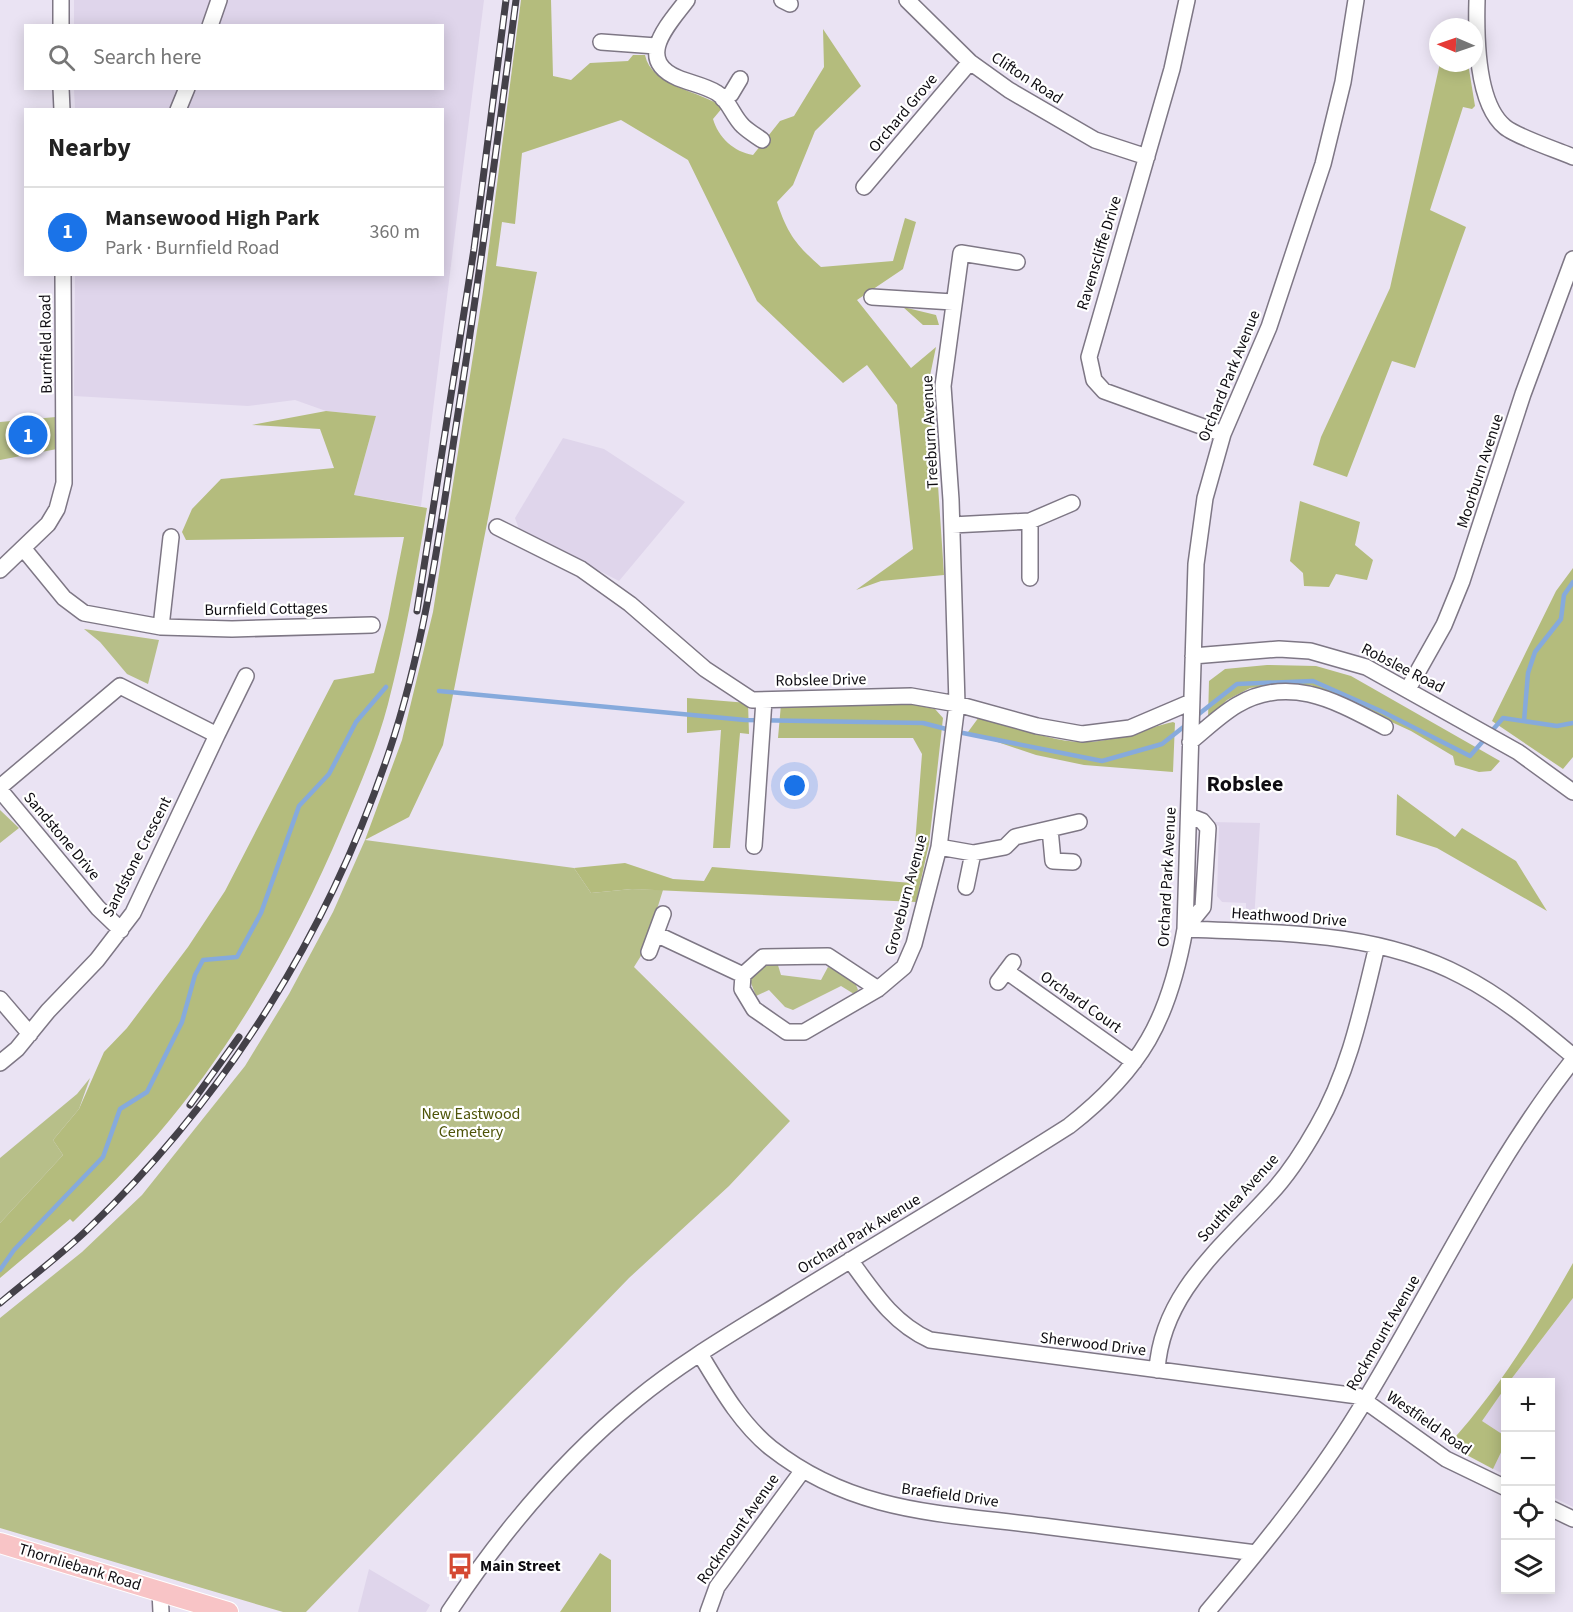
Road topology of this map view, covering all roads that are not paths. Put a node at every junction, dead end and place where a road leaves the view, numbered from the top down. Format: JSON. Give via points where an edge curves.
{"nodes":[{"id":1,"x":61,"y":0,"type":"edge"},
{"id":2,"x":219,"y":0,"type":"edge"},
{"id":3,"x":687,"y":0,"type":"edge"},
{"id":4,"x":907,"y":0,"type":"edge"},
{"id":5,"x":1187,"y":0,"type":"edge"},
{"id":6,"x":1356,"y":0,"type":"edge"},
{"id":7,"x":1477,"y":0,"type":"edge"},
{"id":8,"x":61,"y":24,"type":"edge"},
{"id":9,"x":211,"y":24,"type":"edge"},
{"id":10,"x":601,"y":42,"type":"dead end"},
{"id":11,"x":656,"y":46,"type":"junction"},
{"id":12,"x":970,"y":62,"type":"junction"},
{"id":13,"x":740,"y":79,"type":"dead end"},
{"id":14,"x":61,"y":90,"type":"edge"},
{"id":15,"x":186,"y":90,"type":"edge"},
{"id":16,"x":723,"y":99,"type":"junction"},
{"id":17,"x":62,"y":108,"type":"edge"},
{"id":18,"x":179,"y":108,"type":"edge"},
{"id":19,"x":762,"y":140,"type":"dead end"},
{"id":20,"x":1147,"y":157,"type":"junction"},
{"id":21,"x":1573,"y":157,"type":"edge"},
{"id":22,"x":864,"y":188,"type":"dead end"},
{"id":23,"x":1573,"y":259,"type":"edge"},
{"id":24,"x":1017,"y":262,"type":"dead end"},
{"id":25,"x":63,"y":276,"type":"edge"},
{"id":26,"x":872,"y":297,"type":"dead end"},
{"id":27,"x":953,"y":302,"type":"junction"},
{"id":28,"x":1222,"y":434,"type":"junction"},
{"id":29,"x":1072,"y":503,"type":"dead end"},
{"id":30,"x":1030,"y":521,"type":"junction"},
{"id":31,"x":952,"y":525,"type":"junction"},
{"id":32,"x":497,"y":527,"type":"dead end"},
{"id":33,"x":171,"y":537,"type":"dead end"},
{"id":34,"x":23,"y":548,"type":"junction"},
{"id":35,"x":0,"y":570,"type":"edge"},
{"id":36,"x":1030,"y":578,"type":"dead end"},
{"id":37,"x":372,"y":626,"type":"dead end"},
{"id":38,"x":161,"y":627,"type":"junction"},
{"id":39,"x":1193,"y":656,"type":"junction"},
{"id":40,"x":246,"y":676,"type":"dead end"},
{"id":41,"x":1408,"y":689,"type":"junction"},
{"id":42,"x":765,"y":700,"type":"junction"},
{"id":43,"x":957,"y":704,"type":"junction"},
{"id":44,"x":1191,"y":707,"type":"junction"},
{"id":45,"x":1385,"y":727,"type":"dead end"},
{"id":46,"x":217,"y":735,"type":"junction"},
{"id":47,"x":1190,"y":736,"type":"junction"},
{"id":48,"x":0,"y":789,"type":"edge"},
{"id":49,"x":1573,"y":792,"type":"edge"},
{"id":50,"x":1079,"y":822,"type":"dead end"},
{"id":51,"x":1050,"y":829,"type":"junction"},
{"id":52,"x":754,"y":846,"type":"dead end"},
{"id":53,"x":939,"y":847,"type":"junction"},
{"id":54,"x":973,"y":853,"type":"junction"},
{"id":55,"x":1073,"y":862,"type":"dead end"},
{"id":56,"x":966,"y":886,"type":"dead end"},
{"id":57,"x":663,"y":914,"type":"dead end"},
{"id":58,"x":1185,"y":929,"type":"junction"},
{"id":59,"x":121,"y":930,"type":"junction"},
{"id":60,"x":658,"y":934,"type":"junction"},
{"id":61,"x":1377,"y":946,"type":"junction"},
{"id":62,"x":649,"y":952,"type":"dead end"},
{"id":63,"x":1006,"y":972,"type":"dead end"},
{"id":64,"x":743,"y":975,"type":"junction"},
{"id":65,"x":878,"y":989,"type":"junction"},
{"id":66,"x":0,"y":999,"type":"edge"},
{"id":67,"x":30,"y":1034,"type":"junction"},
{"id":68,"x":1573,"y":1058,"type":"edge"},
{"id":69,"x":1134,"y":1062,"type":"junction"},
{"id":70,"x":0,"y":1063,"type":"edge"},
{"id":71,"x":850,"y":1260,"type":"junction"},
{"id":72,"x":700,"y":1354,"type":"junction"},
{"id":73,"x":1156,"y":1370,"type":"junction"},
{"id":74,"x":1366,"y":1400,"type":"junction"},
{"id":75,"x":803,"y":1470,"type":"junction"},
{"id":76,"x":1502,"y":1486,"type":"edge"},
{"id":77,"x":1555,"y":1510,"type":"edge"},
{"id":78,"x":1573,"y":1519,"type":"edge"},
{"id":79,"x":0,"y":1543,"type":"edge"},
{"id":80,"x":1256,"y":1553,"type":"junction"},
{"id":81,"x":160,"y":1591,"type":"junction"},
{"id":82,"x":162,"y":1612,"type":"edge"},
{"id":83,"x":228,"y":1612,"type":"edge"},
{"id":84,"x":449,"y":1612,"type":"edge"},
{"id":85,"x":708,"y":1612,"type":"edge"},
{"id":86,"x":1207,"y":1612,"type":"edge"}],
"edges":[{"from":1,"to":8,"type":"street"},
{"from":2,"to":9,"type":"street"},
{"from":3,"to":11,"type":"street"},
{"from":4,"to":12,"type":"street","name":"Clifton Road"},
{"from":5,"to":20,"type":"street","name":"Ravenscliffe Drive"},
{"from":6,"to":28,"type":"street","name":"Orchard Park Avenue","via":[[1343,82],[1323,164],[1269,327]]},
{"from":7,"to":21,"type":"street","via":[[1483,81],[1493,113],[1506,128]]},
{"from":10,"to":11,"type":"street"},
{"from":11,"to":16,"type":"street","via":[[656,59],[663,70],[718,93]]},
{"from":12,"to":20,"type":"street","name":"Clifton Road","via":[[1009,90],[1095,140]]},
{"from":12,"to":22,"type":"street","name":"Orchard Grove"},
{"from":13,"to":16,"type":"street"},
{"from":14,"to":17,"type":"street"},
{"from":15,"to":18,"type":"street"},
{"from":16,"to":19,"type":"street","via":[[742,126]]},
{"from":20,"to":28,"type":"street","name":"Ravenscliffe Drive","via":[[1093,334],[1089,357],[1094,380],[1104,391]]},
{"from":23,"to":41,"type":"street","name":"Moorburn Avenue","via":[[1523,394],[1462,581],[1444,625]]},
{"from":24,"to":27,"type":"street","name":"Treeburn Avenue","via":[[961,253]]},
{"from":25,"to":34,"type":"street","name":"Burnfield Road","via":[[64,483],[48,524]]},
{"from":26,"to":27,"type":"street"},
{"from":27,"to":31,"type":"street","name":"Treeburn Avenue","via":[[943,386]]},
{"from":28,"to":39,"type":"street","name":"Orchard Park Avenue","via":[[1205,498],[1196,564]]},
{"from":29,"to":30,"type":"street"},
{"from":30,"to":31,"type":"street"},
{"from":30,"to":36,"type":"street"},
{"from":31,"to":43,"type":"street","name":"Treeburn Avenue"},
{"from":32,"to":42,"type":"street","name":"Robslee Drive","via":[[582,569],[630,604],[705,669],[752,700]]},
{"from":33,"to":38,"type":"street"},
{"from":34,"to":35,"type":"street","name":"Burnfield Road"},
{"from":34,"to":38,"type":"street","name":"Burnfield Cottages","via":[[64,598],[84,614]]},
{"from":37,"to":38,"type":"street","name":"Burnfield Cottages"},
{"from":39,"to":41,"type":"street","name":"Robslee Road","via":[[1279,649],[1310,651],[1366,667]]},
{"from":39,"to":44,"type":"street","name":"Orchard Park Avenue"},
{"from":40,"to":46,"type":"street","name":"Sandstone Crescent"},
{"from":41,"to":49,"type":"street","name":"Robslee Road","via":[[1495,738]]},
{"from":42,"to":43,"type":"street","name":"Robslee Drive","via":[[911,696]]},
{"from":42,"to":52,"type":"street"},
{"from":43,"to":44,"type":"street","name":"Robslee Drive","via":[[1082,734],[1130,728]]},
{"from":43,"to":53,"type":"street","name":"Groveburn Avenue"},
{"from":44,"to":47,"type":"street","name":"Orchard Park Avenue"},
{"from":45,"to":47,"type":"street","via":[[1325,696],[1298,690],[1270,692],[1235,706]]},
{"from":46,"to":48,"type":"street","via":[[120,686]]},
{"from":46,"to":59,"type":"street","name":"Sandstone Crescent","via":[[133,913]]},
{"from":47,"to":58,"type":"street","name":"Orchard Park Avenue"},
{"from":48,"to":59,"type":"street","name":"Sandstone Drive","via":[[98,908]]},
{"from":50,"to":51,"type":"street"},
{"from":51,"to":54,"type":"street","via":[[1015,837],[1005,847]]},
{"from":51,"to":55,"type":"street","via":[[1053,861]]},
{"from":53,"to":54,"type":"street"},
{"from":53,"to":65,"type":"street","name":"Groveburn Avenue","via":[[914,944],[904,967]]},
{"from":54,"to":56,"type":"street"},
{"from":57,"to":60,"type":"street"},
{"from":58,"to":61,"type":"street","name":"Heathwood Drive","via":[[1318,935]]},
{"from":58,"to":69,"type":"street","name":"Orchard Park Avenue","via":[[1175,983],[1150,1040]]},
{"from":59,"to":67,"type":"street","name":"Sandstone Crescent"},
{"from":60,"to":62,"type":"street"},
{"from":60,"to":64,"type":"street"},
{"from":61,"to":68,"type":"street","name":"Heathwood Drive","via":[[1462,975],[1533,1022]]},
{"from":61,"to":73,"type":"street","name":"Southlea Avenue","via":[[1352,1042],[1335,1093],[1317,1128],[1272,1192],[1189,1280],[1161,1340]]},
{"from":63,"to":69,"type":"street","name":"Orchard Court"},
{"from":64,"to":65,"type":"street","via":[[763,957],[828,956]]},
{"from":64,"to":65,"type":"street","name":"Groveburn Avenue","via":[[742,989],[754,1009],[787,1032],[804,1032]]},
{"from":66,"to":67,"type":"street"},
{"from":67,"to":70,"type":"street","name":"Sandstone Crescent"},
{"from":68,"to":74,"type":"street","name":"Rockmount Avenue","via":[[1521,1130]]},
{"from":69,"to":71,"type":"street","name":"Orchard Park Avenue","via":[[1114,1089],[1069,1126]]},
{"from":71,"to":72,"type":"street","name":"Orchard Park Avenue"},
{"from":71,"to":73,"type":"street","name":"Sherwood Drive","via":[[889,1313],[930,1340]]},
{"from":72,"to":75,"type":"street","name":"Braefield Drive","via":[[753,1430]]},
{"from":72,"to":84,"type":"street","name":"Orchard Park Avenue","via":[[637,1398],[555,1473],[501,1537]]},
{"from":73,"to":74,"type":"street","name":"Sherwood Drive"},
{"from":74,"to":76,"type":"street","name":"Westfield Road","via":[[1446,1459]]},
{"from":74,"to":80,"type":"street","name":"Rockmount Avenue"},
{"from":75,"to":80,"type":"street","name":"Braefield Drive","via":[[845,1491],[901,1508]]},
{"from":75,"to":85,"type":"street","name":"Rockmount Avenue","via":[[717,1587]]},
{"from":77,"to":78,"type":"street"},
{"from":79,"to":81,"type":"main road","name":"Thornliebank Road"},
{"from":80,"to":86,"type":"street","name":"Rockmount Avenue"},
{"from":81,"to":82,"type":"street"},
{"from":81,"to":83,"type":"main road"}]}
